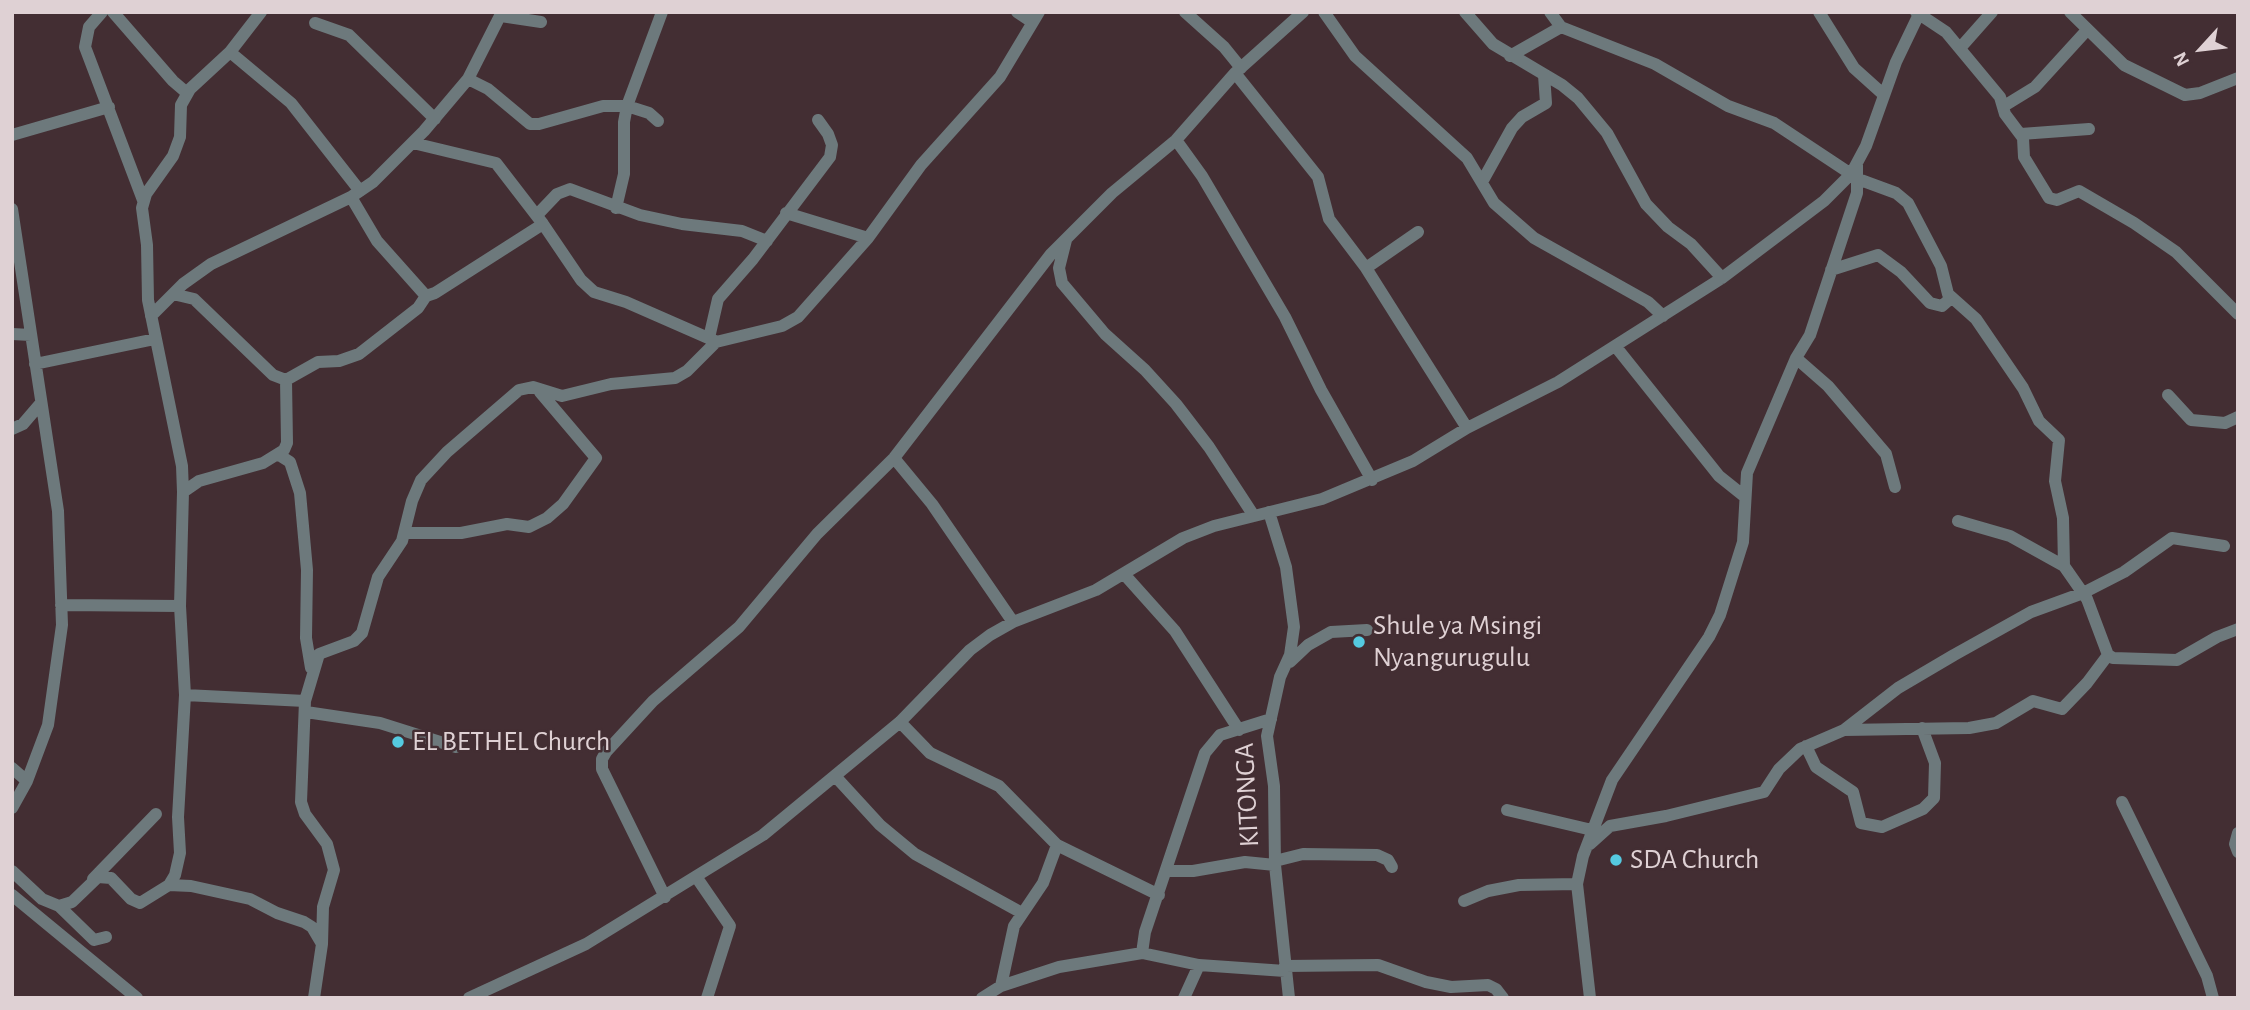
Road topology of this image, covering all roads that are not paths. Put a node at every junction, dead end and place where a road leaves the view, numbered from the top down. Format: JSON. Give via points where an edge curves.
{"nodes":[{"id":1,"x":102,"y":12,"type":"edge"},
{"id":2,"x":113,"y":12,"type":"edge"},
{"id":3,"x":261,"y":12,"type":"edge"},
{"id":4,"x":662,"y":12,"type":"edge"},
{"id":5,"x":1017,"y":12,"type":"edge"},
{"id":6,"x":1185,"y":12,"type":"edge"},
{"id":7,"x":1303,"y":12,"type":"edge"},
{"id":8,"x":1324,"y":12,"type":"edge"},
{"id":9,"x":1465,"y":12,"type":"edge"},
{"id":10,"x":1550,"y":12,"type":"edge"},
{"id":11,"x":1819,"y":12,"type":"edge"},
{"id":12,"x":1992,"y":12,"type":"edge"},
{"id":13,"x":1918,"y":13,"type":"edge"},
{"id":14,"x":501,"y":14,"type":"edge"},
{"id":15,"x":2076,"y":14,"type":"edge"},
{"id":16,"x":1035,"y":17,"type":"edge"},
{"id":17,"x":541,"y":22,"type":"dead end"},
{"id":18,"x":316,"y":23,"type":"dead end"},
{"id":19,"x":1561,"y":27,"type":"junction"},
{"id":20,"x":2087,"y":30,"type":"junction"},
{"id":21,"x":1961,"y":47,"type":"junction"},
{"id":22,"x":230,"y":52,"type":"junction"},
{"id":23,"x":1510,"y":56,"type":"junction"},
{"id":24,"x":1238,"y":70,"type":"junction"},
{"id":25,"x":1544,"y":75,"type":"junction"},
{"id":26,"x":2238,"y":78,"type":"edge"},
{"id":27,"x":468,"y":79,"type":"junction"},
{"id":28,"x":187,"y":93,"type":"junction"},
{"id":29,"x":1884,"y":95,"type":"junction"},
{"id":30,"x":627,"y":106,"type":"junction"},
{"id":31,"x":2004,"y":106,"type":"junction"},
{"id":32,"x":108,"y":107,"type":"junction"},
{"id":33,"x":435,"y":119,"type":"junction"},
{"id":34,"x":818,"y":120,"type":"dead end"},
{"id":35,"x":657,"y":121,"type":"dead end"},
{"id":36,"x":2089,"y":129,"type":"dead end"},
{"id":37,"x":2021,"y":134,"type":"junction"},
{"id":38,"x":12,"y":135,"type":"edge"},
{"id":39,"x":1176,"y":140,"type":"junction"},
{"id":40,"x":413,"y":143,"type":"junction"},
{"id":41,"x":1855,"y":172,"type":"junction"},
{"id":42,"x":1482,"y":183,"type":"junction"},
{"id":43,"x":356,"y":194,"type":"junction"},
{"id":44,"x":143,"y":200,"type":"junction"},
{"id":45,"x":616,"y":208,"type":"junction"},
{"id":46,"x":12,"y":209,"type":"edge"},
{"id":47,"x":786,"y":213,"type":"junction"},
{"id":48,"x":540,"y":219,"type":"junction"},
{"id":49,"x":1418,"y":232,"type":"dead end"},
{"id":50,"x":867,"y":238,"type":"junction"},
{"id":51,"x":1066,"y":239,"type":"junction"},
{"id":52,"x":767,"y":241,"type":"junction"},
{"id":53,"x":1366,"y":268,"type":"junction"},
{"id":54,"x":1831,"y":270,"type":"junction"},
{"id":55,"x":1722,"y":278,"type":"junction"},
{"id":56,"x":173,"y":294,"type":"junction"},
{"id":57,"x":426,"y":296,"type":"junction"},
{"id":58,"x":1951,"y":298,"type":"junction"},
{"id":59,"x":2238,"y":314,"type":"edge"},
{"id":60,"x":151,"y":316,"type":"junction"},
{"id":61,"x":1664,"y":316,"type":"junction"},
{"id":62,"x":12,"y":334,"type":"edge"},
{"id":63,"x":31,"y":335,"type":"junction"},
{"id":64,"x":155,"y":338,"type":"junction"},
{"id":65,"x":712,"y":340,"type":"junction"},
{"id":66,"x":1616,"y":348,"type":"junction"},
{"id":67,"x":1796,"y":358,"type":"junction"},
{"id":68,"x":35,"y":364,"type":"junction"},
{"id":69,"x":286,"y":380,"type":"junction"},
{"id":70,"x":538,"y":389,"type":"junction"},
{"id":71,"x":2168,"y":395,"type":"dead end"},
{"id":72,"x":41,"y":402,"type":"junction"},
{"id":73,"x":2238,"y":417,"type":"edge"},
{"id":74,"x":1467,"y":428,"type":"junction"},
{"id":75,"x":12,"y":429,"type":"edge"},
{"id":76,"x":279,"y":455,"type":"junction"},
{"id":77,"x":894,"y":458,"type":"junction"},
{"id":78,"x":1372,"y":480,"type":"junction"},
{"id":79,"x":1895,"y":487,"type":"dead end"},
{"id":80,"x":183,"y":492,"type":"junction"},
{"id":81,"x":1744,"y":496,"type":"junction"},
{"id":82,"x":1269,"y":512,"type":"junction"},
{"id":83,"x":1254,"y":516,"type":"junction"},
{"id":84,"x":1958,"y":521,"type":"dead end"},
{"id":85,"x":405,"y":533,"type":"junction"},
{"id":86,"x":2224,"y":546,"type":"dead end"},
{"id":87,"x":2064,"y":566,"type":"junction"},
{"id":88,"x":1124,"y":575,"type":"junction"},
{"id":89,"x":2083,"y":593,"type":"junction"},
{"id":90,"x":61,"y":605,"type":"junction"},
{"id":91,"x":180,"y":606,"type":"junction"},
{"id":92,"x":1013,"y":622,"type":"junction"},
{"id":93,"x":1367,"y":629,"type":"dead end"},
{"id":94,"x":2238,"y":629,"type":"edge"},
{"id":95,"x":2108,"y":654,"type":"junction"},
{"id":96,"x":1285,"y":667,"type":"junction"},
{"id":97,"x":313,"y":671,"type":"junction"},
{"id":98,"x":185,"y":695,"type":"junction"},
{"id":99,"x":305,"y":706,"type":"junction"},
{"id":100,"x":1271,"y":719,"type":"junction"},
{"id":101,"x":900,"y":722,"type":"junction"},
{"id":102,"x":1922,"y":728,"type":"junction"},
{"id":103,"x":1239,"y":730,"type":"junction"},
{"id":104,"x":1844,"y":730,"type":"junction"},
{"id":105,"x":1806,"y":746,"type":"junction"},
{"id":106,"x":456,"y":747,"type":"dead end"},
{"id":107,"x":12,"y":768,"type":"edge"},
{"id":108,"x":835,"y":776,"type":"junction"},
{"id":109,"x":27,"y":781,"type":"junction"},
{"id":110,"x":2122,"y":802,"type":"dead end"},
{"id":111,"x":12,"y":808,"type":"edge"},
{"id":112,"x":1507,"y":810,"type":"dead end"},
{"id":113,"x":156,"y":814,"type":"dead end"},
{"id":114,"x":1592,"y":830,"type":"junction"},
{"id":115,"x":2238,"y":833,"type":"edge"},
{"id":116,"x":1057,"y":845,"type":"junction"},
{"id":117,"x":1585,"y":849,"type":"junction"},
{"id":118,"x":2238,"y":852,"type":"edge"},
{"id":119,"x":1275,"y":863,"type":"junction"},
{"id":120,"x":1392,"y":867,"type":"dead end"},
{"id":121,"x":12,"y":871,"type":"edge"},
{"id":122,"x":1168,"y":871,"type":"junction"},
{"id":123,"x":698,"y":878,"type":"junction"},
{"id":124,"x":93,"y":879,"type":"junction"},
{"id":125,"x":1577,"y":884,"type":"junction"},
{"id":126,"x":169,"y":885,"type":"junction"},
{"id":127,"x":1159,"y":895,"type":"junction"},
{"id":128,"x":665,"y":897,"type":"junction"},
{"id":129,"x":1464,"y":901,"type":"dead end"},
{"id":130,"x":15,"y":903,"type":"edge"},
{"id":131,"x":60,"y":906,"type":"junction"},
{"id":132,"x":1022,"y":913,"type":"junction"},
{"id":133,"x":106,"y":937,"type":"dead end"},
{"id":134,"x":322,"y":944,"type":"junction"},
{"id":135,"x":1142,"y":953,"type":"junction"},
{"id":136,"x":1199,"y":965,"type":"junction"},
{"id":137,"x":1285,"y":969,"type":"junction"},
{"id":138,"x":1426,"y":982,"type":"junction"},
{"id":139,"x":1001,"y":986,"type":"junction"},
{"id":140,"x":137,"y":998,"type":"edge"},
{"id":141,"x":314,"y":998,"type":"edge"},
{"id":142,"x":468,"y":998,"type":"edge"},
{"id":143,"x":707,"y":998,"type":"edge"},
{"id":144,"x":982,"y":998,"type":"edge"},
{"id":145,"x":1184,"y":998,"type":"edge"},
{"id":146,"x":1289,"y":998,"type":"edge"},
{"id":147,"x":1425,"y":998,"type":"edge"},
{"id":148,"x":1503,"y":998,"type":"edge"},
{"id":149,"x":1590,"y":998,"type":"edge"},
{"id":150,"x":2213,"y":998,"type":"edge"}],
"edges":[{"from":1,"to":32,"type":"street","via":[[89,27],[85,47]]},
{"from":2,"to":28,"type":"street"},
{"from":3,"to":22,"type":"street"},
{"from":4,"to":30,"type":"street"},
{"from":5,"to":16,"type":"street"},
{"from":6,"to":24,"type":"street","via":[[1224,47]]},
{"from":7,"to":24,"type":"street"},
{"from":8,"to":42,"type":"street","via":[[1355,57],[1455,146]]},
{"from":9,"to":23,"type":"street"},
{"from":10,"to":19,"type":"street"},
{"from":11,"to":29,"type":"street","via":[[1854,68]]},
{"from":12,"to":21,"type":"street"},
{"from":13,"to":21,"type":"street"},
{"from":13,"to":29,"type":"street"},
{"from":14,"to":17,"type":"street"},
{"from":14,"to":27,"type":"street"},
{"from":15,"to":20,"type":"street"},
{"from":16,"to":50,"type":"street","via":[[1000,77],[915,173]]},
{"from":18,"to":33,"type":"street","via":[[349,35]]},
{"from":19,"to":23,"type":"street"},
{"from":19,"to":41,"type":"street","via":[[1655,64],[1728,106],[1761,116]]},
{"from":20,"to":26,"type":"street","via":[[2124,65],[2185,96]]},
{"from":20,"to":31,"type":"street","via":[[2035,87]]},
{"from":21,"to":31,"type":"street"},
{"from":22,"to":28,"type":"street"},
{"from":22,"to":43,"type":"street","via":[[291,103]]},
{"from":23,"to":25,"type":"street"},
{"from":24,"to":39,"type":"street"},
{"from":24,"to":53,"type":"street","via":[[1318,177],[1329,219]]},
{"from":25,"to":42,"type":"street","via":[[1546,103],[1512,128]]},
{"from":25,"to":55,"type":"street","via":[[1578,98],[1607,133],[1646,204]]},
{"from":27,"to":30,"type":"street","via":[[488,89],[530,124],[603,106]]},
{"from":27,"to":33,"type":"street"},
{"from":28,"to":44,"type":"street","via":[[173,156]]},
{"from":29,"to":41,"type":"street"},
{"from":30,"to":35,"type":"street","via":[[649,113]]},
{"from":30,"to":45,"type":"street","via":[[624,174]]},
{"from":31,"to":37,"type":"street"},
{"from":32,"to":38,"type":"street"},
{"from":32,"to":44,"type":"street"},
{"from":33,"to":40,"type":"street"},
{"from":34,"to":47,"type":"street","via":[[828,134],[830,157]]},
{"from":36,"to":37,"type":"street"},
{"from":37,"to":59,"type":"street","via":[[2024,157],[2049,198],[2057,200],[2079,191],[2134,223],[2176,252]]},
{"from":39,"to":51,"type":"street"},
{"from":39,"to":78,"type":"street","via":[[1285,317]]},
{"from":40,"to":43,"type":"street"},
{"from":40,"to":48,"type":"street","via":[[492,161]]},
{"from":41,"to":54,"type":"street","via":[[1857,193]]},
{"from":41,"to":55,"type":"street"},
{"from":41,"to":58,"type":"street","via":[[1908,203],[1941,266]]},
{"from":42,"to":61,"type":"street","via":[[1494,203],[1534,238],[1648,302]]},
{"from":43,"to":56,"type":"street","via":[[211,264]]},
{"from":43,"to":57,"type":"street","via":[[377,241]]},
{"from":44,"to":60,"type":"street"},
{"from":45,"to":48,"type":"street","via":[[570,189],[556,194]]},
{"from":45,"to":52,"type":"street","via":[[682,224],[742,231]]},
{"from":46,"to":63,"type":"street"},
{"from":47,"to":50,"type":"street"},
{"from":47,"to":52,"type":"street"},
{"from":48,"to":57,"type":"street"},
{"from":48,"to":65,"type":"street","via":[[594,292]]},
{"from":49,"to":53,"type":"street"},
{"from":50,"to":65,"type":"street","via":[[791,323]]},
{"from":51,"to":77,"type":"street"},
{"from":51,"to":83,"type":"street","via":[[1059,274],[1062,283],[1105,334],[1176,404]]},
{"from":52,"to":65,"type":"street","via":[[718,299]]},
{"from":53,"to":74,"type":"street"},
{"from":54,"to":58,"type":"street","via":[[1878,255],[1930,303],[1942,306]]},
{"from":54,"to":67,"type":"street","via":[[1810,335]]},
{"from":55,"to":61,"type":"street"},
{"from":56,"to":60,"type":"street"},
{"from":56,"to":69,"type":"street","via":[[194,299],[273,375]]},
{"from":57,"to":69,"type":"street","via":[[418,308],[359,354],[318,362]]},
{"from":58,"to":87,"type":"street","via":[[1976,319],[2023,388],[2039,421],[2059,440],[2055,481],[2063,518]]},
{"from":60,"to":64,"type":"street"},
{"from":61,"to":66,"type":"street"},
{"from":62,"to":63,"type":"street"},
{"from":63,"to":68,"type":"street"},
{"from":64,"to":68,"type":"street"},
{"from":64,"to":80,"type":"street"},
{"from":65,"to":70,"type":"street","via":[[687,371],[675,378],[611,384],[562,396]]},
{"from":66,"to":74,"type":"street"},
{"from":66,"to":81,"type":"street","via":[[1719,476]]},
{"from":67,"to":79,"type":"street","via":[[1822,379],[1886,454]]},
{"from":67,"to":81,"type":"street","via":[[1747,473]]},
{"from":68,"to":72,"type":"street"},
{"from":69,"to":76,"type":"street","via":[[287,443]]},
{"from":70,"to":85,"type":"street","via":[[519,390],[440,459],[416,490]]},
{"from":70,"to":85,"type":"street","via":[[596,458],[564,504],[529,527],[508,524],[461,533]]},
{"from":71,"to":73,"type":"street","via":[[2191,420],[2225,423]]},
{"from":72,"to":75,"type":"street","via":[[23,424]]},
{"from":72,"to":90,"type":"street","via":[[58,511]]},
{"from":74,"to":78,"type":"street"},
{"from":76,"to":80,"type":"street","via":[[199,481]]},
{"from":76,"to":97,"type":"street","via":[[290,462],[299,493],[307,570],[306,638]]},
{"from":77,"to":92,"type":"street","via":[[932,504]]},
{"from":77,"to":128,"type":"street","via":[[817,534],[739,627],[653,701],[602,759],[607,780]]},
{"from":78,"to":82,"type":"street"},
{"from":80,"to":91,"type":"street"},
{"from":81,"to":114,"type":"street","via":[[1743,542],[1720,615],[1612,780]]},
{"from":82,"to":83,"type":"street"},
{"from":82,"to":96,"type":"street","name":"KITONGA","via":[[1292,598],[1293,644]]},
{"from":83,"to":88,"type":"street","via":[[1183,538]]},
{"from":84,"to":87,"type":"street","via":[[2010,536]]},
{"from":85,"to":97,"type":"street","via":[[378,577],[359,638],[324,650],[315,658]]},
{"from":86,"to":89,"type":"street","via":[[2172,538],[2124,572]]},
{"from":87,"to":89,"type":"street"},
{"from":88,"to":92,"type":"street"},
{"from":88,"to":103,"type":"street","via":[[1175,631]]},
{"from":89,"to":95,"type":"street"},
{"from":89,"to":104,"type":"street","via":[[2031,612],[1924,672]]},
{"from":90,"to":91,"type":"street"},
{"from":90,"to":109,"type":"street","via":[[57,675],[48,725]]},
{"from":91,"to":98,"type":"street"},
{"from":92,"to":101,"type":"street","via":[[970,650]]},
{"from":93,"to":96,"type":"street","via":[[1321,637]]},
{"from":94,"to":95,"type":"street","via":[[2177,660],[2113,658]]},
{"from":95,"to":102,"type":"street","via":[[2062,709],[2033,701],[1994,724]]},
{"from":96,"to":100,"type":"street","name":"KITONGA"},
{"from":97,"to":99,"type":"street"},
{"from":98,"to":99,"type":"street"},
{"from":98,"to":126,"type":"street","via":[[180,853]]},
{"from":99,"to":106,"type":"street"},
{"from":99,"to":134,"type":"street","via":[[301,802],[327,844],[334,870],[323,907]]},
{"from":100,"to":103,"type":"street"},
{"from":100,"to":119,"type":"street","name":"KITONGA","via":[[1267,736],[1274,786]]},
{"from":101,"to":108,"type":"street"},
{"from":101,"to":116,"type":"street","via":[[930,753],[999,786]]},
{"from":102,"to":104,"type":"street"},
{"from":102,"to":105,"type":"street","via":[[1935,763],[1934,798],[1923,809],[1882,827],[1861,823],[1853,792],[1816,767]]},
{"from":103,"to":122,"type":"street","via":[[1220,735],[1205,753]]},
{"from":104,"to":105,"type":"street"},
{"from":105,"to":117,"type":"street","via":[[1789,757],[1758,795],[1610,826]]},
{"from":107,"to":109,"type":"street"},
{"from":108,"to":123,"type":"street","via":[[763,835]]},
{"from":108,"to":132,"type":"street","via":[[880,825],[915,854]]},
{"from":109,"to":111,"type":"street"},
{"from":110,"to":150,"type":"street","via":[[2207,976]]},
{"from":112,"to":114,"type":"street"},
{"from":113,"to":124,"type":"street"},
{"from":114,"to":117,"type":"street"},
{"from":115,"to":118,"type":"street"},
{"from":116,"to":127,"type":"street"},
{"from":116,"to":132,"type":"street","via":[[1043,883]]},
{"from":117,"to":125,"type":"street"},
{"from":119,"to":120,"type":"street","via":[[1303,854],[1377,855]]},
{"from":119,"to":122,"type":"street"},
{"from":119,"to":137,"type":"street","name":"KITONGA"},
{"from":121,"to":131,"type":"street","via":[[42,899]]},
{"from":122,"to":127,"type":"street"},
{"from":123,"to":128,"type":"street"},
{"from":123,"to":143,"type":"street","via":[[730,926]]},
{"from":124,"to":126,"type":"street","via":[[111,878],[140,902]]},
{"from":124,"to":131,"type":"street","via":[[72,902]]},
{"from":125,"to":129,"type":"street","via":[[1510,887]]},
{"from":125,"to":149,"type":"street"},
{"from":126,"to":134,"type":"street","via":[[237,894],[304,922]]},
{"from":127,"to":135,"type":"street","via":[[1144,932]]},
{"from":128,"to":142,"type":"street","via":[[586,944]]},
{"from":130,"to":140,"type":"street"},
{"from":131,"to":133,"type":"street","via":[[94,940]]},
{"from":132,"to":139,"type":"street","via":[[1011,937]]},
{"from":134,"to":141,"type":"street"},
{"from":135,"to":136,"type":"street"},
{"from":135,"to":139,"type":"street","via":[[1059,967]]},
{"from":136,"to":137,"type":"street"},
{"from":136,"to":145,"type":"street"},
{"from":137,"to":138,"type":"street","via":[[1378,965]]},
{"from":137,"to":146,"type":"street","name":"KITONGA"},
{"from":138,"to":147,"type":"street"},
{"from":138,"to":148,"type":"street","via":[[1451,987],[1488,985]]},
{"from":139,"to":144,"type":"street"}]}
